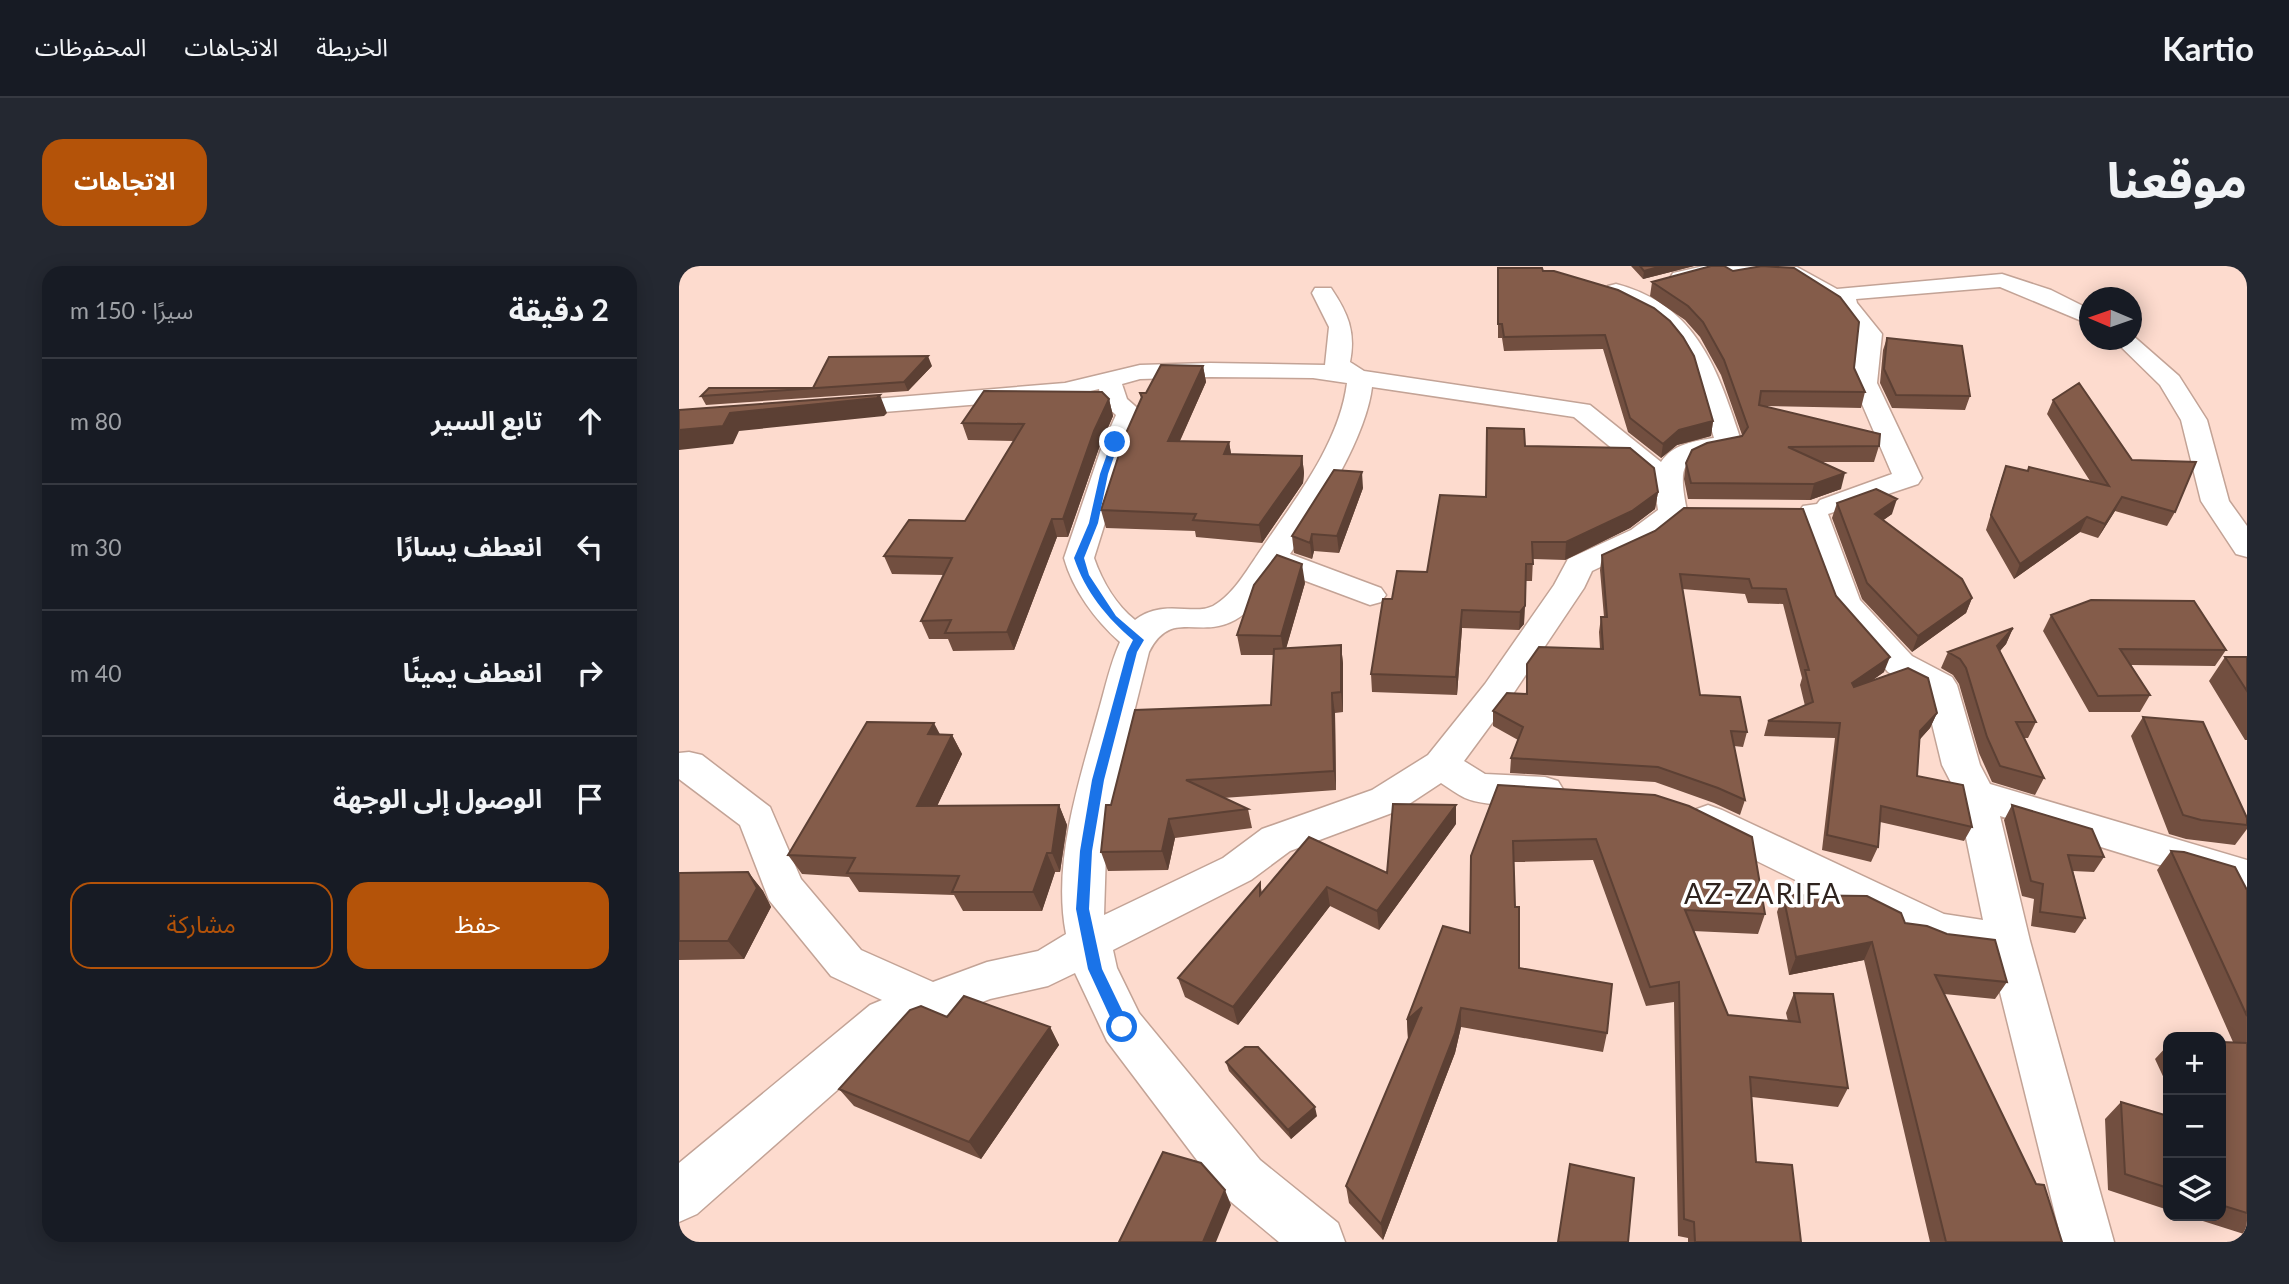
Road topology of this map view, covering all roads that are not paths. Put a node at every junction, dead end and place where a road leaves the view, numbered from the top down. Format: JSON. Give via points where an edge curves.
{"nodes":[{"id":1,"x":1593,"y":284,"type":"edge"},
{"id":2,"x":1323,"y":293,"type":"dead end"},
{"id":3,"x":1624,"y":293,"type":"junction"},
{"id":4,"x":1846,"y":304,"type":"junction"},
{"id":5,"x":2079,"y":312,"type":"edge"},
{"id":6,"x":2137,"y":350,"type":"edge"},
{"id":7,"x":1108,"y":378,"type":"junction"},
{"id":8,"x":1360,"y":379,"type":"junction"},
{"id":9,"x":808,"y":410,"type":"edge"},
{"id":10,"x":1679,"y":500,"type":"junction"},
{"id":11,"x":2247,"y":548,"type":"edge"},
{"id":12,"x":1271,"y":557,"type":"junction"},
{"id":13,"x":1370,"y":594,"type":"dead end"},
{"id":14,"x":1139,"y":640,"type":"junction"},
{"id":15,"x":1441,"y":765,"type":"junction"},
{"id":16,"x":679,"y":766,"type":"edge"},
{"id":17,"x":1575,"y":793,"type":"edge"},
{"id":18,"x":1976,"y":794,"type":"junction"},
{"id":19,"x":1677,"y":807,"type":"edge"},
{"id":20,"x":2247,"y":876,"type":"edge"},
{"id":21,"x":2009,"y":941,"type":"junction"},
{"id":22,"x":1089,"y":942,"type":"junction"},
{"id":23,"x":932,"y":1002,"type":"junction"},
{"id":24,"x":679,"y":1196,"type":"edge"},
{"id":25,"x":1319,"y":1242,"type":"edge"},
{"id":26,"x":2088,"y":1242,"type":"edge"}],
"edges":[{"from":1,"to":3,"type":"street"},
{"from":2,"to":8,"type":"street","via":[[1344,331],[1337,365]]},
{"from":3,"to":4,"type":"street","via":[[1717,269],[1797,273]]},
{"from":3,"to":10,"type":"street","via":[[1673,321],[1688,341],[1702,361],[1729,443],[1697,449],[1670,464]]},
{"from":4,"to":5,"type":"street","via":[[1845,293],[2002,280]]},
{"from":4,"to":18,"type":"street","via":[[1870,334],[1865,383],[1908,478],[1800,512],[1845,603],[1900,664],[1940,685],[1961,765]]},
{"from":6,"to":11,"type":"street","via":[[2170,381],[2194,420],[2215,501]]},
{"from":7,"to":8,"type":"street","via":[[1210,370],[1313,371]]},
{"from":7,"to":9,"type":"street","via":[[1065,390]]},
{"from":7,"to":14,"type":"street","via":[[1115,402],[1130,413],[1115,442],[1094,523],[1079,558],[1084,575],[1112,618]]},
{"from":8,"to":10,"type":"street","via":[[1581,410]]},
{"from":8,"to":12,"type":"street","via":[[1356,408],[1323,478]]},
{"from":10,"to":15,"type":"street","via":[[1663,523],[1641,538],[1579,565],[1569,588]]},
{"from":12,"to":13,"type":"street"},
{"from":12,"to":14,"type":"street","via":[[1229,610],[1214,618],[1157,621]]},
{"from":14,"to":22,"type":"street","via":[[1104,756],[1086,851],[1082,909]]},
{"from":15,"to":17,"type":"street","via":[[1478,788]]},
{"from":15,"to":22,"type":"street","via":[[1386,800],[1276,841],[1237,869]]},
{"from":16,"to":23,"type":"street","via":[[689,765],[756,817],[784,888],[846,963]]},
{"from":18,"to":20,"type":"street"},
{"from":18,"to":21,"type":"street"},
{"from":19,"to":21,"type":"street","via":[[1938,931]]},
{"from":21,"to":26,"type":"street"},
{"from":22,"to":23,"type":"street","via":[[1048,967],[987,981]]},
{"from":22,"to":25,"type":"street","via":[[1095,969],[1122,1027],[1242,1178]]},
{"from":23,"to":24,"type":"street","via":[[886,1019]]}]}
